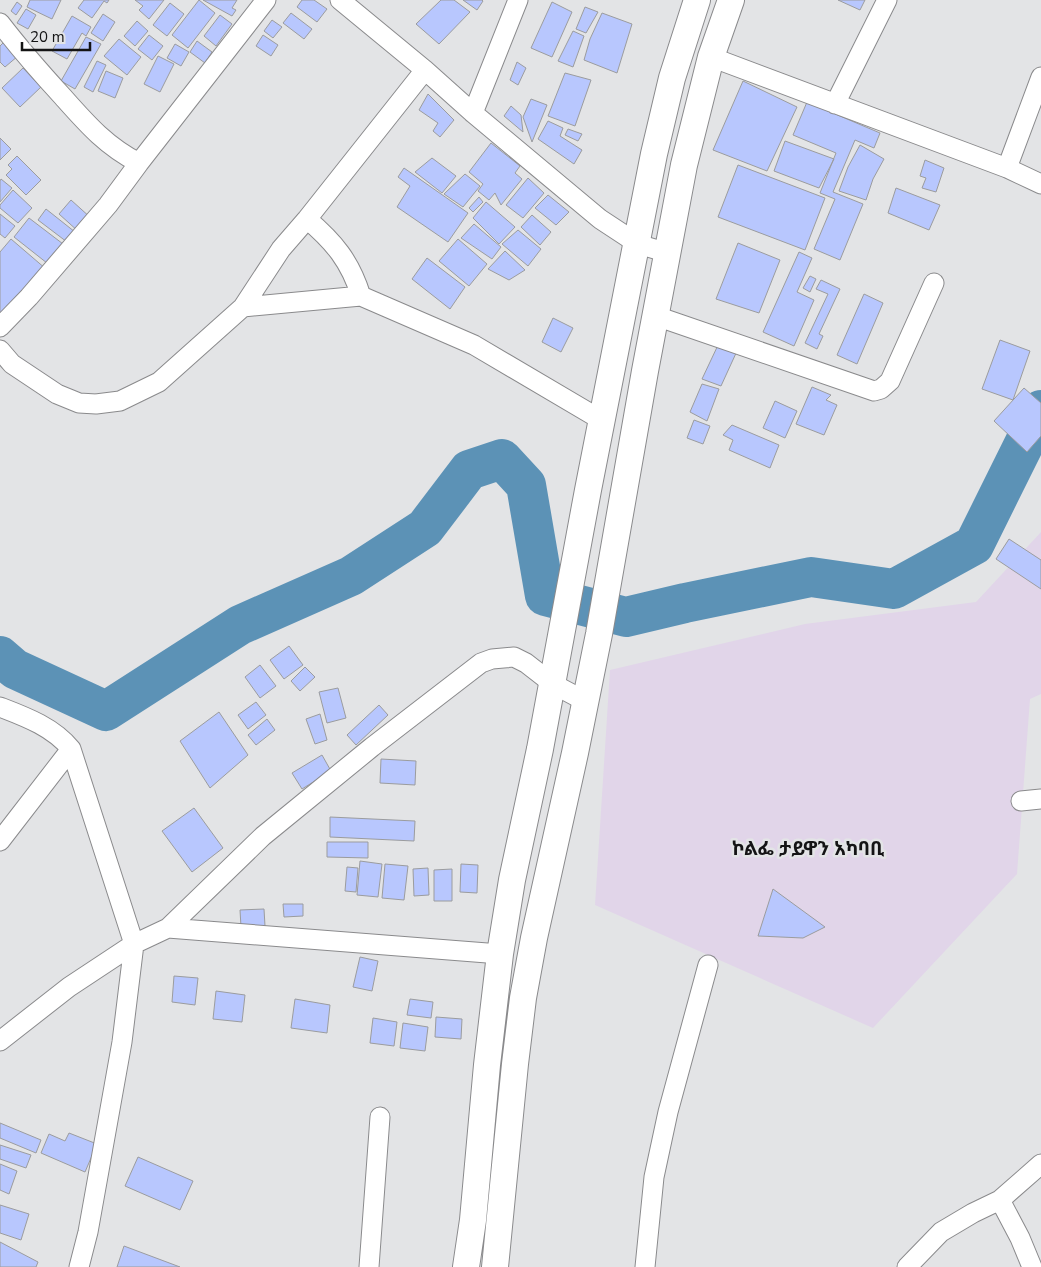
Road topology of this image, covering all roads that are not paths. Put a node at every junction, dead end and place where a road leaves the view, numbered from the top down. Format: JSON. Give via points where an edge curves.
{"nodes":[{"id":1,"x":266,"y":0,"type":"edge"},
{"id":2,"x":340,"y":0,"type":"edge"},
{"id":3,"x":518,"y":0,"type":"edge"},
{"id":4,"x":697,"y":0,"type":"edge"},
{"id":5,"x":731,"y":0,"type":"edge"},
{"id":6,"x":887,"y":0,"type":"edge"},
{"id":7,"x":0,"y":23,"type":"edge"},
{"id":8,"x":711,"y":57,"type":"junction"},
{"id":9,"x":425,"y":70,"type":"junction"},
{"id":10,"x":1041,"y":76,"type":"edge"},
{"id":11,"x":834,"y":104,"type":"junction"},
{"id":12,"x":473,"y":113,"type":"junction"},
{"id":13,"x":139,"y":163,"type":"junction"},
{"id":14,"x":1007,"y":168,"type":"junction"},
{"id":15,"x":1041,"y":184,"type":"edge"},
{"id":16,"x":307,"y":219,"type":"junction"},
{"id":17,"x":638,"y":244,"type":"junction"},
{"id":18,"x":668,"y":252,"type":"junction"},
{"id":19,"x":934,"y":283,"type":"dead end"},
{"id":20,"x":361,"y":296,"type":"junction"},
{"id":21,"x":243,"y":307,"type":"junction"},
{"id":22,"x":656,"y":316,"type":"junction"},
{"id":23,"x":0,"y":327,"type":"edge"},
{"id":24,"x":0,"y":350,"type":"edge"},
{"id":25,"x":602,"y":421,"type":"junction"},
{"id":26,"x":553,"y":684,"type":"junction"},
{"id":27,"x":585,"y":701,"type":"junction"},
{"id":28,"x":0,"y":707,"type":"edge"},
{"id":29,"x":71,"y":749,"type":"junction"},
{"id":30,"x":1041,"y":799,"type":"edge"},
{"id":31,"x":1021,"y":801,"type":"dead end"},
{"id":32,"x":0,"y":841,"type":"edge"},
{"id":33,"x":168,"y":928,"type":"junction"},
{"id":34,"x":134,"y":944,"type":"junction"},
{"id":35,"x":500,"y":954,"type":"junction"},
{"id":36,"x":708,"y":965,"type":"dead end"},
{"id":37,"x":0,"y":1041,"type":"edge"},
{"id":38,"x":380,"y":1117,"type":"dead end"},
{"id":39,"x":1041,"y":1164,"type":"edge"},
{"id":40,"x":1000,"y":1200,"type":"junction"},
{"id":41,"x":79,"y":1267,"type":"edge"},
{"id":42,"x":369,"y":1267,"type":"edge"},
{"id":43,"x":466,"y":1267,"type":"edge"},
{"id":44,"x":495,"y":1267,"type":"edge"},
{"id":45,"x":645,"y":1267,"type":"edge"},
{"id":46,"x":907,"y":1267,"type":"edge"},
{"id":47,"x":1032,"y":1267,"type":"edge"}],
"edges":[{"from":1,"to":13,"type":"street"},
{"from":2,"to":9,"type":"street"},
{"from":3,"to":12,"type":"street"},
{"from":4,"to":17,"type":"main road","via":[[672,78]]},
{"from":5,"to":8,"type":"main road"},
{"from":6,"to":11,"type":"street"},
{"from":7,"to":13,"type":"street","via":[[87,125],[123,155]]},
{"from":8,"to":11,"type":"street"},
{"from":8,"to":18,"type":"main road","via":[[684,165]]},
{"from":9,"to":12,"type":"street"},
{"from":9,"to":16,"type":"street"},
{"from":10,"to":14,"type":"street"},
{"from":11,"to":14,"type":"street"},
{"from":12,"to":17,"type":"street","via":[[600,219]]},
{"from":13,"to":23,"type":"street","via":[[77,243]]},
{"from":14,"to":15,"type":"street"},
{"from":16,"to":20,"type":"street","via":[[341,252],[355,275]]},
{"from":16,"to":21,"type":"street","via":[[281,248]]},
{"from":17,"to":18,"type":"street"},
{"from":17,"to":25,"type":"main road"},
{"from":18,"to":22,"type":"main road"},
{"from":19,"to":22,"type":"street","via":[[890,381],[881,390],[874,391]]},
{"from":20,"to":21,"type":"street"},
{"from":20,"to":25,"type":"street","via":[[474,344]]},
{"from":21,"to":24,"type":"street","via":[[159,382],[112,402],[79,403],[57,394],[12,364]]},
{"from":22,"to":27,"type":"main road"},
{"from":25,"to":26,"type":"main road"},
{"from":26,"to":27,"type":"street"},
{"from":26,"to":33,"type":"street","via":[[514,657],[481,663],[263,836]]},
{"from":26,"to":35,"type":"main road"},
{"from":27,"to":44,"type":"main road","via":[[523,998]]},
{"from":28,"to":29,"type":"street","via":[[51,730]]},
{"from":29,"to":32,"type":"street"},
{"from":29,"to":34,"type":"street"},
{"from":30,"to":31,"type":"street"},
{"from":33,"to":34,"type":"street"},
{"from":33,"to":35,"type":"street"},
{"from":34,"to":37,"type":"street"},
{"from":34,"to":41,"type":"street","via":[[122,1042]]},
{"from":35,"to":43,"type":"main road"},
{"from":36,"to":45,"type":"street","via":[[670,1103],[654,1178]]},
{"from":38,"to":42,"type":"street"},
{"from":39,"to":40,"type":"street"},
{"from":40,"to":46,"type":"street","via":[[941,1232]]},
{"from":40,"to":47,"type":"street"}]}
